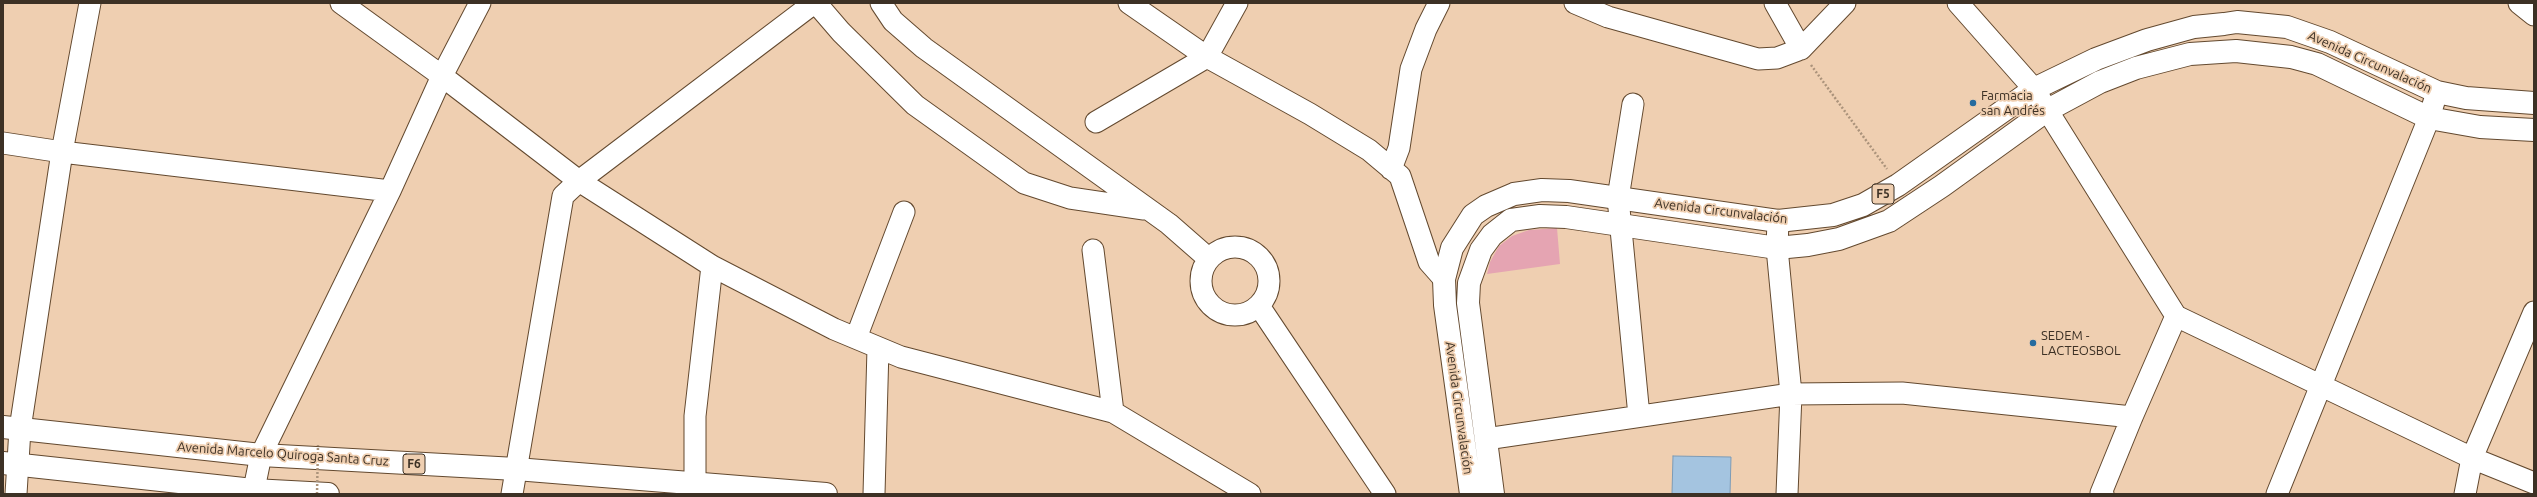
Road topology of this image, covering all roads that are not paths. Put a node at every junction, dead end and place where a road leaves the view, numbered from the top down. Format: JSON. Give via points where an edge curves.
{"nodes":[{"id":1,"x":90,"y":3,"type":"edge"},
{"id":2,"x":341,"y":3,"type":"edge"},
{"id":3,"x":480,"y":3,"type":"edge"},
{"id":4,"x":815,"y":3,"type":"edge"},
{"id":5,"x":881,"y":3,"type":"edge"},
{"id":6,"x":1129,"y":3,"type":"edge"},
{"id":7,"x":1237,"y":3,"type":"edge"},
{"id":8,"x":1439,"y":3,"type":"edge"},
{"id":9,"x":1575,"y":3,"type":"edge"},
{"id":10,"x":1775,"y":3,"type":"edge"},
{"id":11,"x":1845,"y":3,"type":"edge"},
{"id":12,"x":1958,"y":3,"type":"edge"},
{"id":13,"x":2518,"y":3,"type":"edge"},
{"id":14,"x":2534,"y":15,"type":"edge"},
{"id":15,"x":1801,"y":50,"type":"junction"},
{"id":16,"x":1207,"y":57,"type":"junction"},
{"id":17,"x":442,"y":76,"type":"junction"},
{"id":18,"x":2034,"y":89,"type":"junction"},
{"id":19,"x":2437,"y":92,"type":"junction"},
{"id":20,"x":2534,"y":103,"type":"edge"},
{"id":21,"x":1633,"y":104,"type":"dead end"},
{"id":22,"x":2046,"y":111,"type":"junction"},
{"id":23,"x":2429,"y":118,"type":"junction"},
{"id":24,"x":1096,"y":122,"type":"dead end"},
{"id":25,"x":2534,"y":130,"type":"edge"},
{"id":26,"x":3,"y":143,"type":"edge"},
{"id":27,"x":62,"y":152,"type":"junction"},
{"id":28,"x":1391,"y":169,"type":"junction"},
{"id":29,"x":579,"y":181,"type":"junction"},
{"id":30,"x":390,"y":191,"type":"junction"},
{"id":31,"x":1618,"y":198,"type":"junction"},
{"id":32,"x":1148,"y":209,"type":"junction"},
{"id":33,"x":904,"y":212,"type":"dead end"},
{"id":34,"x":1778,"y":221,"type":"junction"},
{"id":35,"x":1620,"y":225,"type":"junction"},
{"id":36,"x":1777,"y":248,"type":"junction"},
{"id":37,"x":1093,"y":250,"type":"dead end"},
{"id":38,"x":1209,"y":259,"type":"junction"},
{"id":39,"x":712,"y":266,"type":"junction"},
{"id":40,"x":1444,"y":279,"type":"junction"},
{"id":41,"x":1468,"y":303,"type":"junction"},
{"id":42,"x":1445,"y":305,"type":"junction"},
{"id":43,"x":1259,"y":306,"type":"junction"},
{"id":44,"x":2534,"y":312,"type":"edge"},
{"id":45,"x":2176,"y":316,"type":"junction"},
{"id":46,"x":856,"y":338,"type":"junction"},
{"id":47,"x":878,"y":348,"type":"junction"},
{"id":48,"x":2322,"y":385,"type":"junction"},
{"id":49,"x":1791,"y":394,"type":"junction"},
{"id":50,"x":1113,"y":412,"type":"junction"},
{"id":51,"x":1639,"y":416,"type":"junction"},
{"id":52,"x":2132,"y":417,"type":"junction"},
{"id":53,"x":12,"y":428,"type":"edge"},
{"id":54,"x":1486,"y":439,"type":"junction"},
{"id":55,"x":261,"y":455,"type":"junction"},
{"id":56,"x":2472,"y":458,"type":"junction"},
{"id":57,"x":11,"y":464,"type":"edge"},
{"id":58,"x":516,"y":469,"type":"junction"},
{"id":59,"x":2534,"y":483,"type":"edge"},
{"id":60,"x":695,"y":485,"type":"junction"},
{"id":61,"x":253,"y":492,"type":"edge"},
{"id":62,"x":16,"y":494,"type":"edge"},
{"id":63,"x":328,"y":494,"type":"edge"},
{"id":64,"x":512,"y":494,"type":"edge"},
{"id":65,"x":826,"y":494,"type":"edge"},
{"id":66,"x":874,"y":494,"type":"edge"},
{"id":67,"x":1250,"y":494,"type":"edge"},
{"id":68,"x":1385,"y":494,"type":"edge"},
{"id":69,"x":1471,"y":494,"type":"edge"},
{"id":70,"x":1493,"y":494,"type":"edge"},
{"id":71,"x":1787,"y":494,"type":"edge"},
{"id":72,"x":2103,"y":494,"type":"edge"},
{"id":73,"x":2277,"y":494,"type":"edge"},
{"id":74,"x":2465,"y":494,"type":"edge"}],
"edges":[{"from":1,"to":27,"type":"street"},
{"from":2,"to":17,"type":"street"},
{"from":3,"to":17,"type":"street"},
{"from":4,"to":29,"type":"street"},
{"from":4,"to":32,"type":"street","via":[[915,105],[1024,183],[1070,198]]},
{"from":5,"to":32,"type":"street","via":[[893,21],[924,48]]},
{"from":6,"to":16,"type":"street"},
{"from":7,"to":16,"type":"street"},
{"from":8,"to":28,"type":"street","via":[[1411,69],[1399,148]]},
{"from":9,"to":15,"type":"street","via":[[1608,17],[1758,59],[1778,58]]},
{"from":10,"to":15,"type":"street"},
{"from":11,"to":15,"type":"street"},
{"from":12,"to":18,"type":"street"},
{"from":13,"to":14,"type":"street"},
{"from":16,"to":24,"type":"street"},
{"from":16,"to":28,"type":"street","via":[[1310,114],[1369,150]]},
{"from":17,"to":29,"type":"street"},
{"from":17,"to":30,"type":"street"},
{"from":18,"to":19,"type":"highway","name":"Avenida Circunvalación","number":"F5","via":[[2096,59],[2147,40],[2194,27],[2237,22],[2287,27],[2330,42]]},
{"from":18,"to":22,"type":"street"},
{"from":18,"to":34,"type":"highway","name":"Avenida Circunvalación","number":"F5","via":[[1898,185],[1863,205],[1833,215]]},
{"from":19,"to":20,"type":"highway","name":"Avenida Circunvalación","number":"F5","via":[[2466,98]]},
{"from":19,"to":23,"type":"street"},
{"from":21,"to":31,"type":"street"},
{"from":22,"to":23,"type":"highway","name":"Avenida Circunvalación","number":"F5","via":[[2100,82],[2136,68],[2190,54],[2236,50],[2279,55],[2317,64]]},
{"from":22,"to":36,"type":"highway","name":"Avenida Circunvalación","number":"F5","via":[[1889,221],[1839,239]]},
{"from":22,"to":45,"type":"street"},
{"from":23,"to":25,"type":"highway","name":"Avenida Circunvalación","number":"F5","via":[[2480,127]]},
{"from":23,"to":48,"type":"street"},
{"from":26,"to":27,"type":"street"},
{"from":27,"to":30,"type":"street"},
{"from":27,"to":53,"type":"street"},
{"from":28,"to":40,"type":"street","via":[[1400,176],[1429,262]]},
{"from":29,"to":39,"type":"street"},
{"from":29,"to":58,"type":"street","via":[[563,196]]},
{"from":30,"to":55,"type":"street"},
{"from":31,"to":34,"type":"highway","name":"Avenida Circunvalación","number":"F5"},
{"from":31,"to":35,"type":"street"},
{"from":31,"to":40,"type":"highway","name":"Avenida Circunvalación","number":"F5","via":[[1542,190],[1514,194],[1497,200],[1473,215],[1461,232],[1452,248]]},
{"from":32,"to":38,"type":"street"},
{"from":33,"to":46,"type":"street"},
{"from":34,"to":36,"type":"street"},
{"from":35,"to":36,"type":"highway","name":"Avenida Circunvalación","number":"F5"},
{"from":35,"to":41,"type":"highway","name":"Avenida Circunvalación","number":"F5","via":[[1566,217],[1540,216],[1511,220],[1492,235],[1481,250],[1470,283]]},
{"from":35,"to":51,"type":"street"},
{"from":36,"to":49,"type":"street"},
{"from":37,"to":50,"type":"street"},
{"from":38,"to":43,"type":"street","via":[[1203,269],[1201,286],[1208,302],[1216,310],[1238,316],[1250,313]]},
{"from":38,"to":43,"type":"street","via":[[1228,248],[1239,247],[1259,256],[1266,265],[1269,286],[1266,297]]},
{"from":39,"to":46,"type":"street"},
{"from":39,"to":60,"type":"street","via":[[695,416]]},
{"from":40,"to":42,"type":"highway","name":"Avenida Circunvalación","number":"F5"},
{"from":41,"to":42,"type":"highway"},
{"from":41,"to":54,"type":"highway","name":"Avenida Circunvalación","number":"F5"},
{"from":42,"to":69,"type":"highway","name":"Avenida Circunvalación","number":"F5"},
{"from":43,"to":68,"type":"street"},
{"from":44,"to":56,"type":"street"},
{"from":45,"to":48,"type":"street"},
{"from":45,"to":52,"type":"street"},
{"from":46,"to":47,"type":"street"},
{"from":47,"to":50,"type":"street","via":[[901,357]]},
{"from":47,"to":66,"type":"street"},
{"from":48,"to":56,"type":"street"},
{"from":48,"to":73,"type":"street"},
{"from":49,"to":51,"type":"street"},
{"from":49,"to":52,"type":"street","via":[[1902,393]]},
{"from":49,"to":71,"type":"street"},
{"from":50,"to":67,"type":"street"},
{"from":51,"to":54,"type":"street"},
{"from":52,"to":72,"type":"street","via":[[2101,493]]},
{"from":53,"to":55,"type":"highway","name":"Avenida Marcelo Quiroga Santa Cruz","number":"F6"},
{"from":53,"to":57,"type":"street"},
{"from":54,"to":70,"type":"highway","name":"Avenida Circunvalación","number":"F5"},
{"from":55,"to":58,"type":"highway","name":"Avenida Marcelo Quiroga Santa Cruz","number":"F6"},
{"from":55,"to":61,"type":"street"},
{"from":56,"to":59,"type":"street"},
{"from":56,"to":74,"type":"street"},
{"from":57,"to":61,"type":"highway"},
{"from":57,"to":62,"type":"street"},
{"from":58,"to":60,"type":"highway","name":"Avenida Marcelo Quiroga Santa Cruz","number":"F6"},
{"from":58,"to":64,"type":"street"},
{"from":60,"to":65,"type":"highway","name":"Avenida Marcelo Quiroga Santa Cruz","number":"F6"},
{"from":61,"to":63,"type":"highway"}]}
